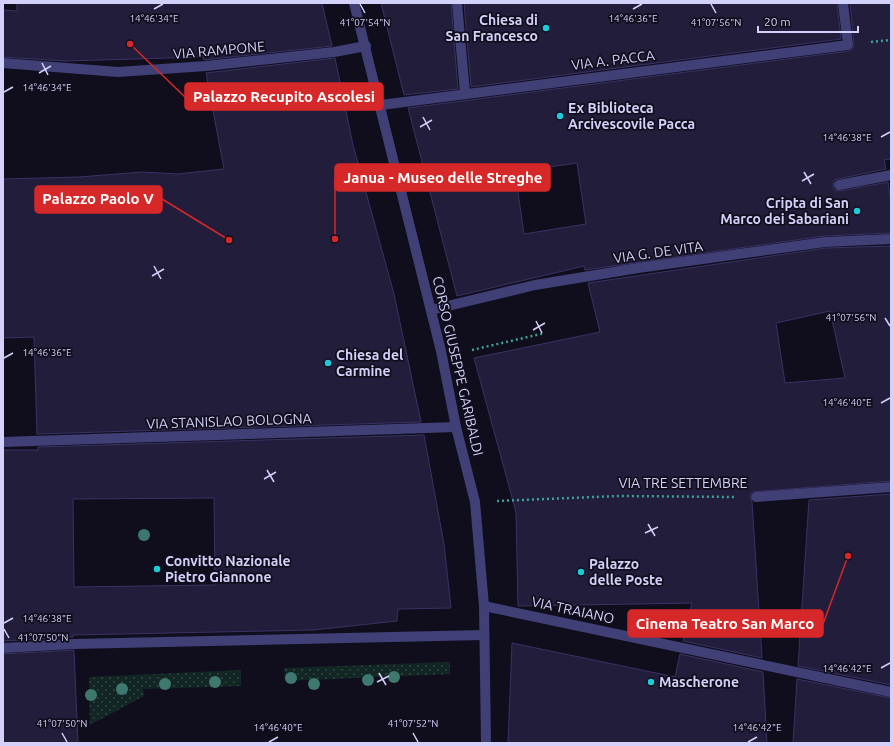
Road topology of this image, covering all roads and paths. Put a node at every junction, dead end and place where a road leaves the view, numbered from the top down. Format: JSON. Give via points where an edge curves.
{"nodes":[{"id":1,"x":354,"y":3,"type":"edge"},
{"id":2,"x":457,"y":3,"type":"edge"},
{"id":3,"x":843,"y":3,"type":"edge"},
{"id":4,"x":366,"y":46,"type":"junction"},
{"id":5,"x":3,"y":63,"type":"edge"},
{"id":6,"x":465,"y":93,"type":"junction"},
{"id":7,"x":381,"y":105,"type":"junction"},
{"id":8,"x":891,"y":175,"type":"edge"},
{"id":9,"x":839,"y":185,"type":"dead end"},
{"id":10,"x":891,"y":239,"type":"edge"},
{"id":11,"x":431,"y":310,"type":"junction"},
{"id":12,"x":545,"y":333,"type":"dead end"},
{"id":13,"x":472,"y":350,"type":"dead end"},
{"id":14,"x":456,"y":427,"type":"junction"},
{"id":15,"x":3,"y":442,"type":"edge"},
{"id":16,"x":891,"y":487,"type":"edge"},
{"id":17,"x":756,"y":497,"type":"joint"},
{"id":18,"x":475,"y":502,"type":"junction"},
{"id":19,"x":484,"y":606,"type":"junction"},
{"id":20,"x":484,"y":635,"type":"junction"},
{"id":21,"x":3,"y":648,"type":"edge"},
{"id":22,"x":891,"y":692,"type":"edge"},
{"id":23,"x":486,"y":743,"type":"edge"}],
"edges":[{"from":1,"to":4,"type":"street","name":"CORSO GIUSEPPE GARIBALDI"},
{"from":2,"to":6,"type":"street"},
{"from":3,"to":6,"type":"street","name":"VIA A. PACCA","via":[[848,45]]},
{"from":4,"to":5,"type":"street","name":"VIA RAMPONE","via":[[206,66],[118,72]]},
{"from":4,"to":7,"type":"street","name":"CORSO GIUSEPPE GARIBALDI"},
{"from":6,"to":7,"type":"street","name":"VIA A. PACCA"},
{"from":7,"to":11,"type":"street","name":"CORSO GIUSEPPE GARIBALDI"},
{"from":8,"to":9,"type":"street"},
{"from":10,"to":11,"type":"street","name":"VIA G. DE VITA","via":[[825,242],[638,268],[535,285]]},
{"from":11,"to":14,"type":"street","name":"CORSO GIUSEPPE GARIBALDI"},
{"from":12,"to":13,"type":"path"},
{"from":14,"to":15,"type":"street","name":"VIA STANISLAO BOLOGNA"},
{"from":14,"to":18,"type":"street","name":"CORSO GIUSEPPE GARIBALDI"},
{"from":16,"to":17,"type":"street","name":"VIA TRE SETTEMBRE"},
{"from":17,"to":18,"type":"path","name":"VIA TRE SETTEMBRE","via":[[619,496]]},
{"from":18,"to":19,"type":"street","name":"CORSO GIUSEPPE GARIBALDI"},
{"from":19,"to":20,"type":"street","name":"CORSO GIUSEPPE GARIBALDI"},
{"from":19,"to":22,"type":"street","name":"VIA TRAIANO"},
{"from":20,"to":21,"type":"street","via":[[73,644]]},
{"from":20,"to":23,"type":"street","name":"CORSO GIUSEPPE GARIBALDI"}]}
